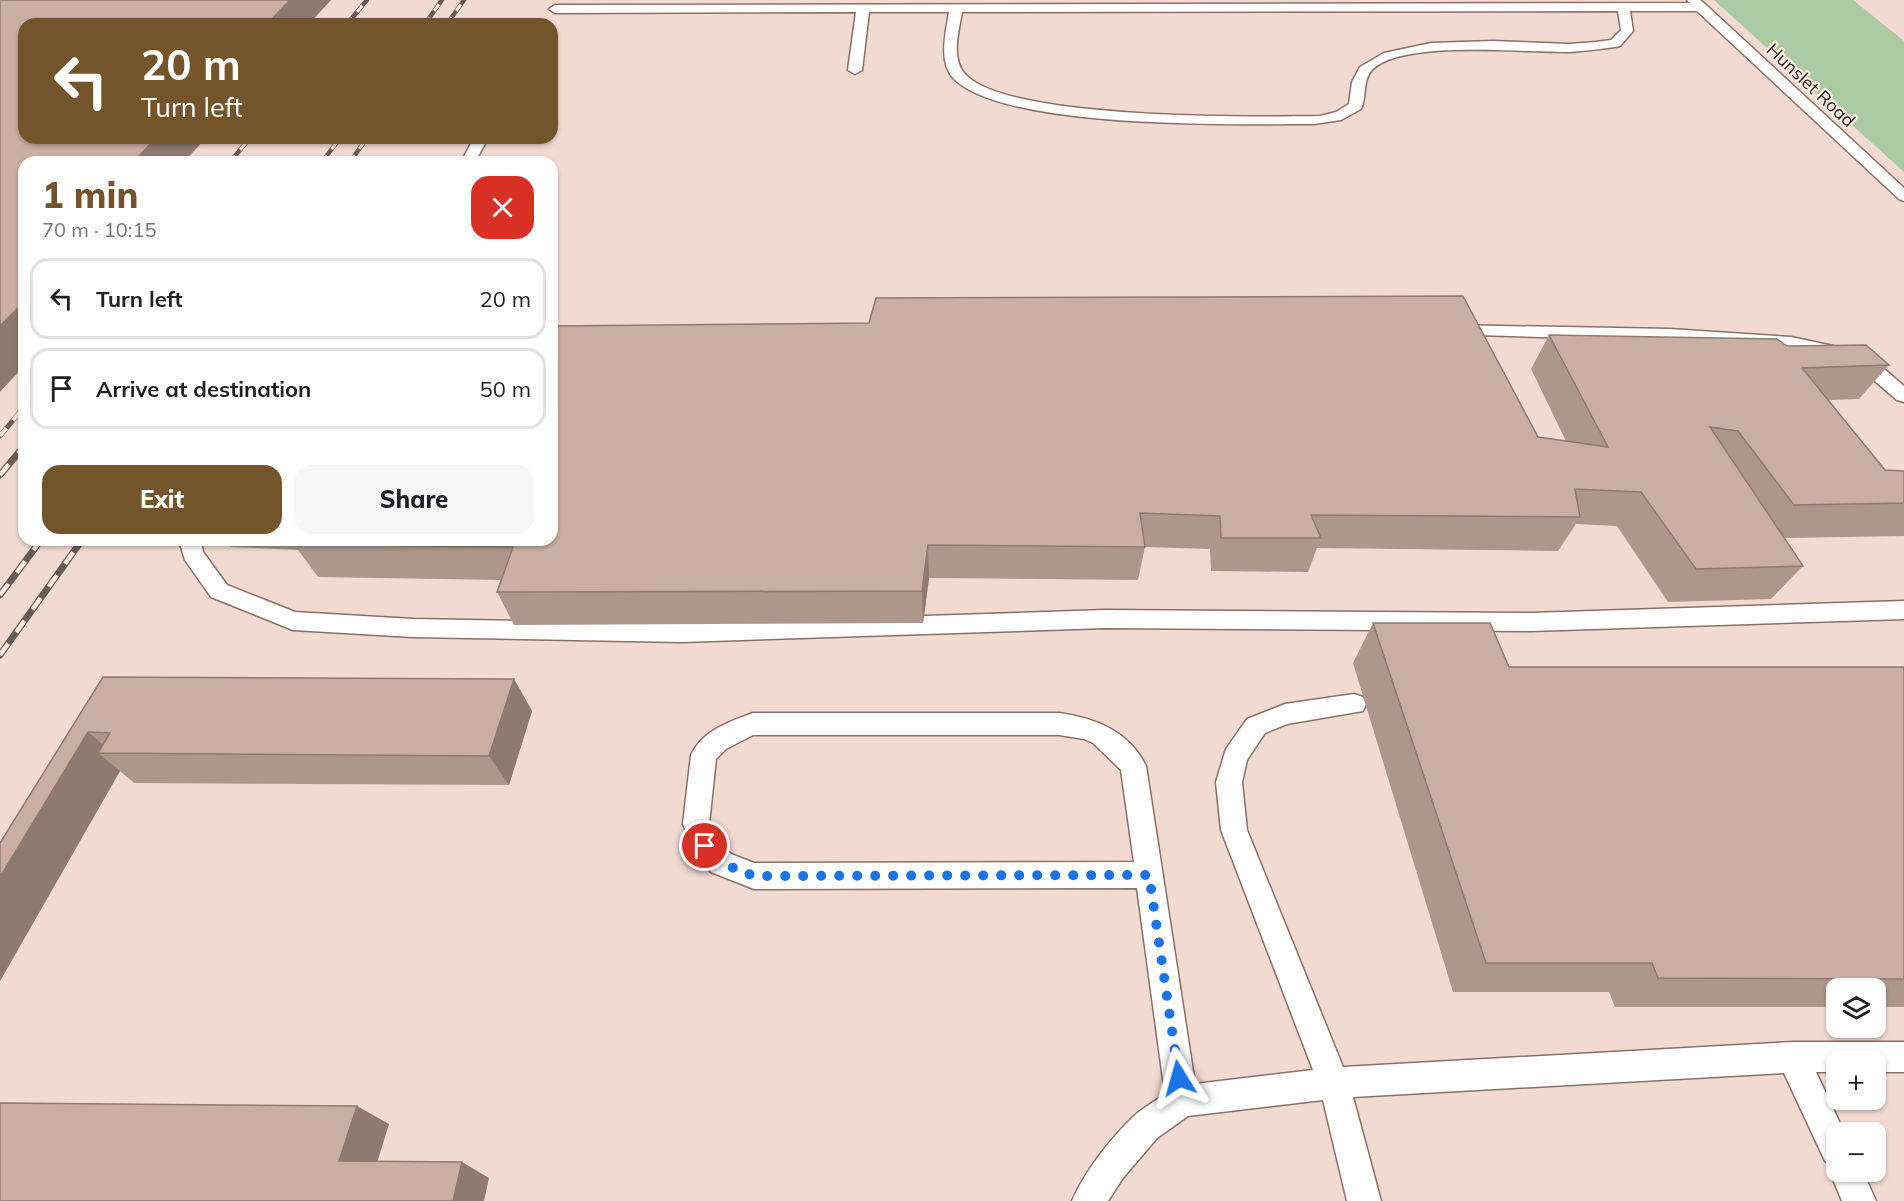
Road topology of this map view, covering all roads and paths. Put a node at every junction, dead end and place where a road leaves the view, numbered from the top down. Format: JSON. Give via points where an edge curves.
{"nodes":[{"id":1,"x":556,"y":4,"type":"edge"},
{"id":2,"x":749,"y":4,"type":"edge"},
{"id":3,"x":1058,"y":4,"type":"edge"},
{"id":4,"x":1367,"y":4,"type":"edge"},
{"id":5,"x":1697,"y":4,"type":"edge"},
{"id":6,"x":1624,"y":8,"type":"junction"},
{"id":7,"x":863,"y":9,"type":"junction"},
{"id":8,"x":956,"y":9,"type":"junction"},
{"id":9,"x":549,"y":18,"type":"edge"},
{"id":10,"x":855,"y":70,"type":"dead end"},
{"id":11,"x":1904,"y":196,"type":"edge"},
{"id":12,"x":1437,"y":329,"type":"edge"},
{"id":13,"x":1904,"y":396,"type":"edge"},
{"id":14,"x":191,"y":546,"type":"edge"},
{"id":15,"x":1904,"y":610,"type":"edge"},
{"id":16,"x":1353,"y":704,"type":"dead end"},
{"id":17,"x":1149,"y":875,"type":"junction"},
{"id":18,"x":1793,"y":1057,"type":"junction"},
{"id":19,"x":1904,"y":1058,"type":"edge"},
{"id":20,"x":1334,"y":1083,"type":"junction"},
{"id":21,"x":1182,"y":1101,"type":"junction"},
{"id":22,"x":1826,"y":1128,"type":"edge"},
{"id":23,"x":1850,"y":1182,"type":"edge"},
{"id":24,"x":1089,"y":1201,"type":"edge"},
{"id":25,"x":1364,"y":1201,"type":"edge"},
{"id":26,"x":1859,"y":1201,"type":"edge"}],
"edges":[{"from":1,"to":2,"type":"lane"},
{"from":1,"to":9,"type":"lane"},
{"from":2,"to":7,"type":"lane"},
{"from":3,"to":4,"type":"lane"},
{"from":3,"to":8,"type":"lane"},
{"from":4,"to":6,"type":"lane"},
{"from":5,"to":6,"type":"lane"},
{"from":5,"to":11,"type":"lane","name":"Hunslet Road"},
{"from":6,"to":8,"type":"lane","via":[[1627,31],[1615,43],[1569,48],[1431,47],[1389,56],[1367,67],[1359,82],[1356,106],[1331,120],[1092,114],[1006,102],[958,77],[950,57]]},
{"from":7,"to":8,"type":"lane"},
{"from":7,"to":10,"type":"lane"},
{"from":12,"to":13,"type":"lane","via":[[1650,334],[1794,343],[1845,356],[1876,370]]},
{"from":14,"to":15,"type":"lane","via":[[219,591],[293,621],[413,628],[682,633],[1105,619],[1531,622]]},
{"from":16,"to":20,"type":"lane","via":[[1285,714],[1256,726],[1235,757],[1229,782],[1234,830]]},
{"from":17,"to":17,"type":"lane","via":[[1133,766],[1112,741],[1088,727],[753,724],[717,741],[704,755],[696,824],[705,846],[721,863],[754,876]]},
{"from":17,"to":21,"type":"lane"},
{"from":18,"to":19,"type":"lane"},
{"from":18,"to":20,"type":"lane"},
{"from":18,"to":22,"type":"lane"},
{"from":20,"to":21,"type":"lane"},
{"from":20,"to":25,"type":"lane"},
{"from":21,"to":24,"type":"lane","via":[[1146,1127]]},
{"from":23,"to":26,"type":"lane"}]}
